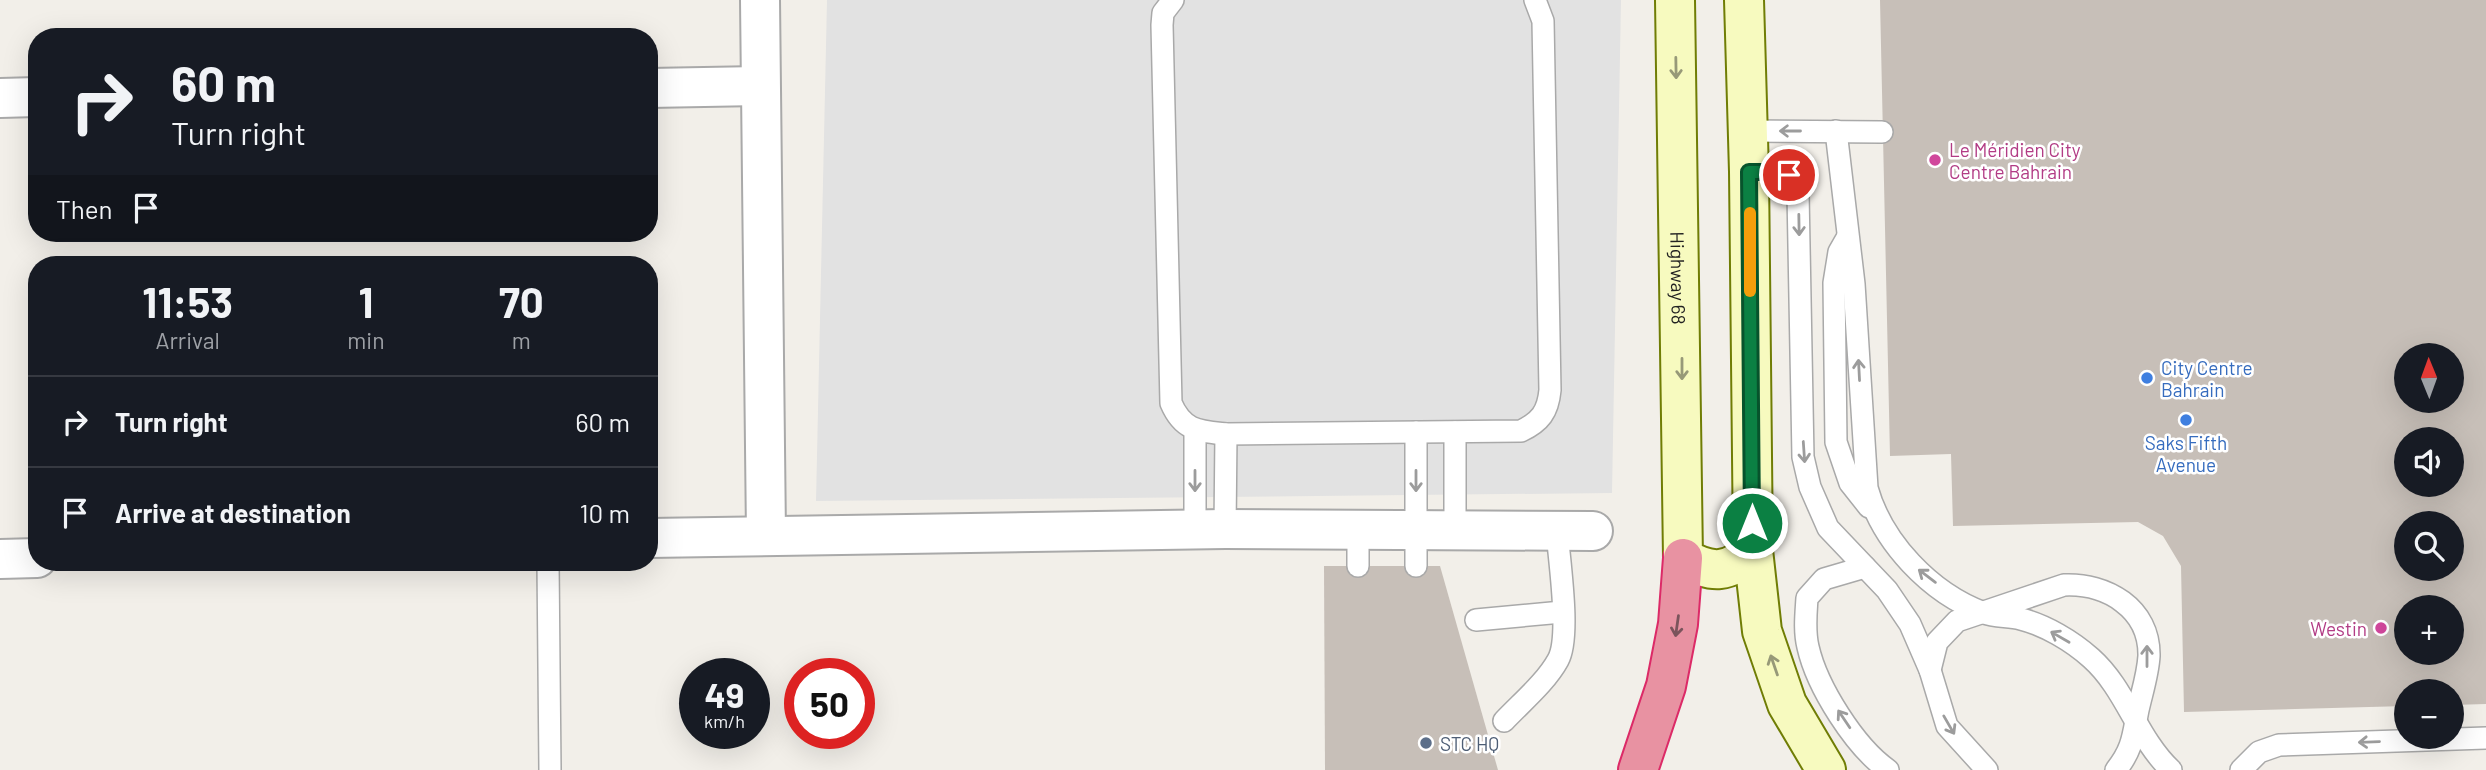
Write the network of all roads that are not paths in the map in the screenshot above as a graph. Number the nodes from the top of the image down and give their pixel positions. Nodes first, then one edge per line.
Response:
1 (760, 0) edge
2 (1173, 0) edge
3 (1535, 0) edge
4 (1675, 0) edge
5 (1744, 0) edge
6 (759, 86) junction
7 (658, 88) edge
8 (28, 97) edge
9 (0, 98) edge
10 (1747, 131) junction
11 (1836, 131) junction
12 (1882, 132) dead end
13 (1749, 172) junction
14 (1195, 432) junction
15 (1416, 432) junction
16 (1455, 432) junction
17 (1226, 434) junction
18 (1210, 529) junction
19 (1455, 531) junction
20 (1575, 531) joint
21 (766, 535) junction
22 (658, 538) edge
23 (1416, 549) junction
24 (1752, 550) junction
25 (28, 558) edge
26 (1683, 558) junction
27 (0, 559) edge
28 (1865, 567) junction
29 (548, 571) edge
30 (1562, 612) junction
31 (1984, 613) junction
32 (1476, 620) dead end
33 (1930, 670) junction
34 (1504, 721) dead end
35 (2135, 723) junction
36 (2486, 738) edge
37 (551, 770) edge
38 (1638, 770) edge
39 (1826, 770) edge
40 (1888, 770) edge
41 (1987, 770) edge
42 (2116, 770) edge
43 (2171, 770) edge
44 (2241, 770) edge

1 - 6 street
2 - 14 lane
3 - 16 lane
4 -> 26 main road, Highway 68
5 - 10 main road
6 - 7 street
6 - 21 street
8 - 9 street
11 -> 10 lane
10 - 13 main road
11 - 12 lane
31 -> 11 lane
13 - 24 main road
13 -> 28 lane
14 - 17 lane
14 -> 18 lane
15 - 16 lane
15 - 17 lane
15 -> 23 lane
16 - 19 lane
17 - 18 lane
18 - 21 street
18 - 23 street
19 - 20 street
19 - 23 street
20 - 30 lane
21 - 22 street
24 - 26 main road
39 -> 24 main road
25 - 27 street
26 -> 38 highway
28 - 33 lane
40 -> 28 lane
29 - 37 lane
30 - 32 lane
30 - 34 lane
31 - 33 lane
35 -> 31 lane
35 -> 31 lane
33 -> 41 lane
35 - 42 lane
35 - 43 lane
36 -> 44 lane

